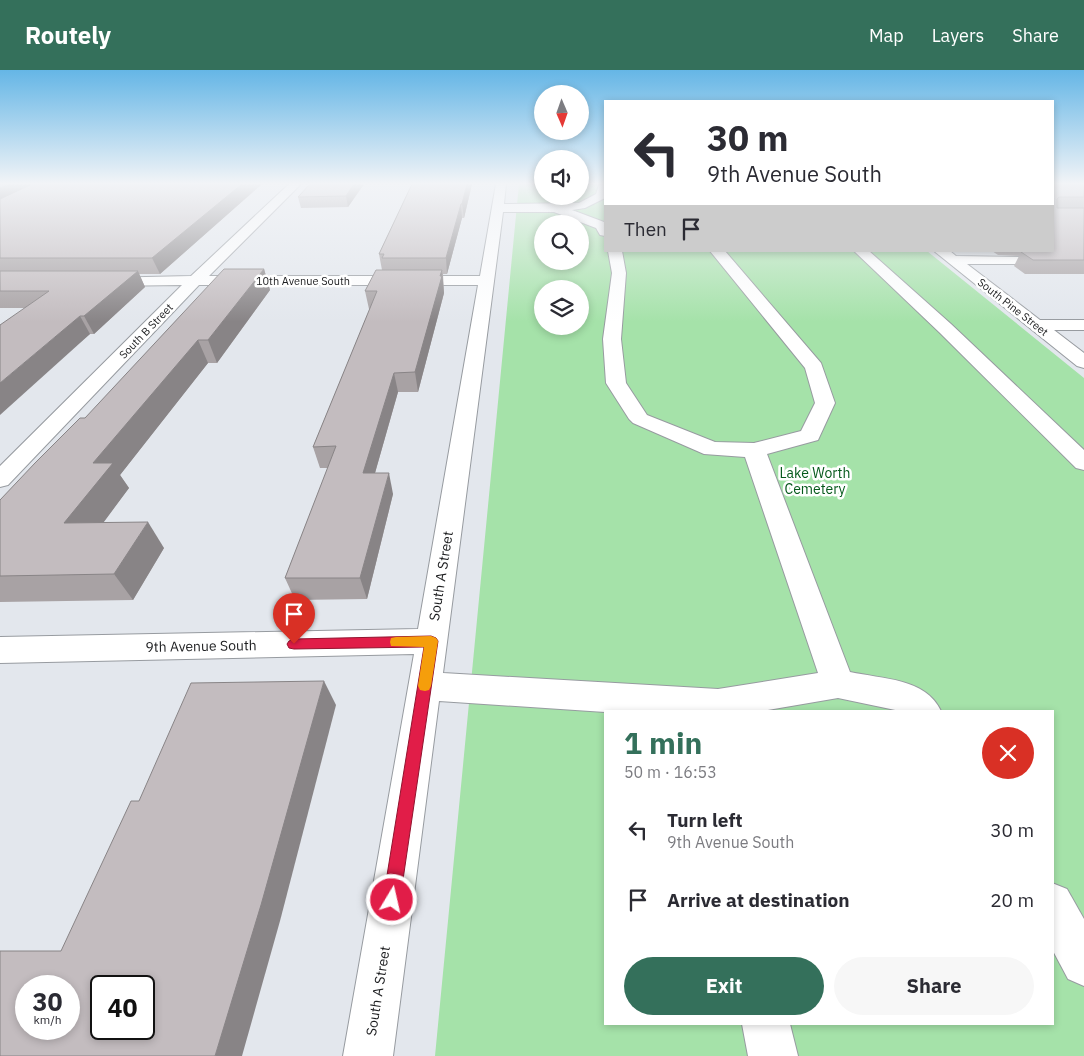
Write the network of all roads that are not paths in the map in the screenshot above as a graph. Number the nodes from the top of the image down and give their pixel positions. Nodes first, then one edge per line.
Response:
1 (248, 230) edge
2 (494, 230) edge
3 (615, 252) edge
4 (718, 252) edge
5 (862, 252) edge
6 (947, 256) edge
7 (1015, 260) dead end
8 (487, 280) junction
9 (90, 281) edge
10 (195, 281) junction
11 (1036, 325) junction
12 (1084, 325) edge
13 (1084, 362) edge
14 (754, 450) junction
15 (1084, 463) edge
16 (0, 480) edge
17 (431, 641) junction
18 (0, 650) edge
19 (838, 684) junction
20 (425, 686) junction
21 (717, 708) edge
22 (923, 710) edge
23 (1054, 908) edge
24 (1084, 963) edge
25 (766, 1025) edge
26 (368, 1056) edge
27 (773, 1056) edge

1 - 10 street, South B Street
2 - 8 street, South A Street
3 - 14 street
4 - 14 street
5 - 15 street
6 - 7 street
6 - 11 street, South Pine Street
8 - 10 street, 10th Avenue South
8 - 17 street, South A Street
9 - 10 street, 10th Avenue South
10 - 16 street, South B Street
11 - 12 street
11 - 13 street, South Pine Street
14 - 19 street
17 - 18 street, 9th Avenue South
17 - 20 street, South A Street
19 - 21 street
19 - 22 street
20 - 21 street
20 - 26 street, South A Street
23 - 24 street
25 - 27 street

